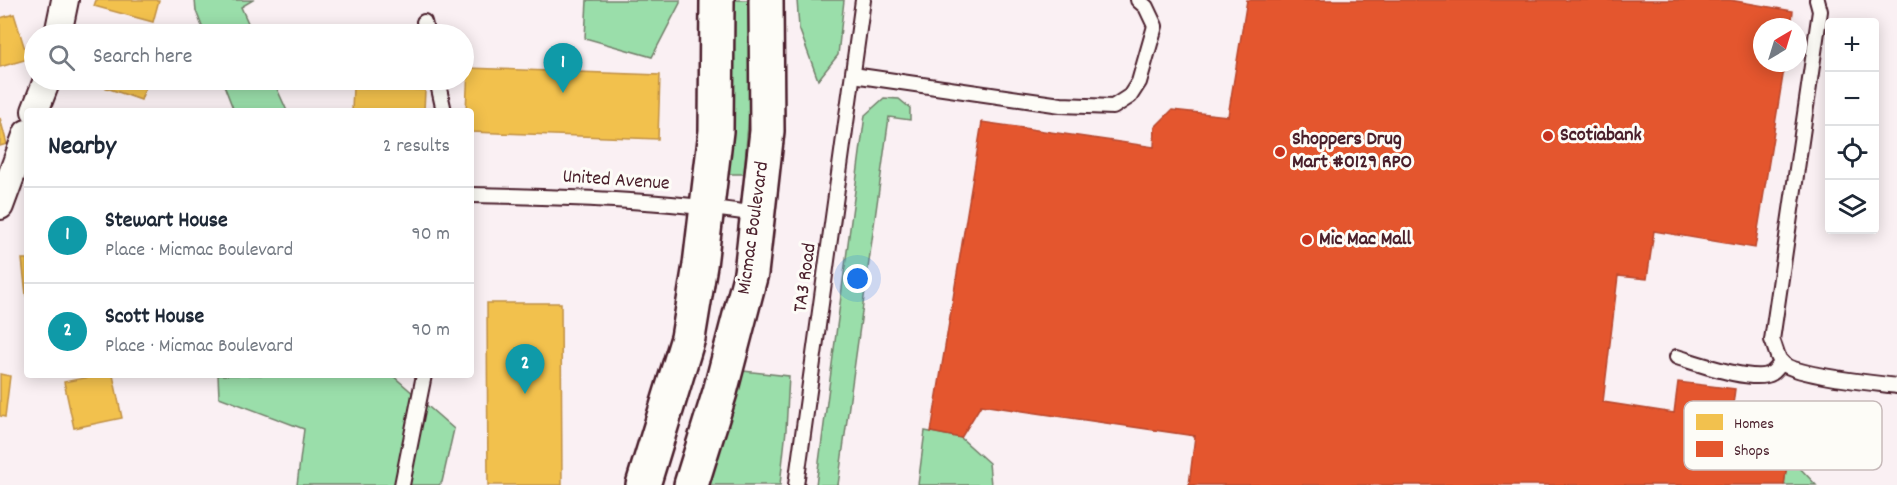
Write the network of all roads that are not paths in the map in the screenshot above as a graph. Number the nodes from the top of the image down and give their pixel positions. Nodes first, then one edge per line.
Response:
1 (65, 0) edge
2 (717, 0) edge
3 (766, 0) edge
4 (863, 0) edge
5 (1138, 0) edge
6 (1817, 0) edge
7 (60, 24) edge
8 (853, 75) junction
9 (43, 90) edge
10 (439, 90) edge
11 (36, 108) edge
12 (443, 108) edge
13 (24, 141) edge
14 (474, 195) edge
15 (0, 206) edge
16 (708, 207) junction
17 (757, 214) junction
18 (1677, 357) dead end
19 (1782, 362) junction
20 (423, 378) edge
21 (1897, 386) edge
22 (402, 485) edge
23 (643, 485) edge
24 (691, 485) edge
25 (796, 485) edge

1 - 7 street
2 - 16 street
3 - 17 street, Micmac Boulevard
4 - 8 lane, TA3 Road
5 - 8 lane
6 - 19 lane
8 - 25 lane, TA3 Road
9 - 11 street
10 - 12 lane
13 - 15 street
14 - 16 lane, United Avenue
16 - 17 lane, United Avenue
16 - 23 street
17 - 24 street, Micmac Boulevard
18 - 19 lane
19 - 21 lane
20 - 22 lane

